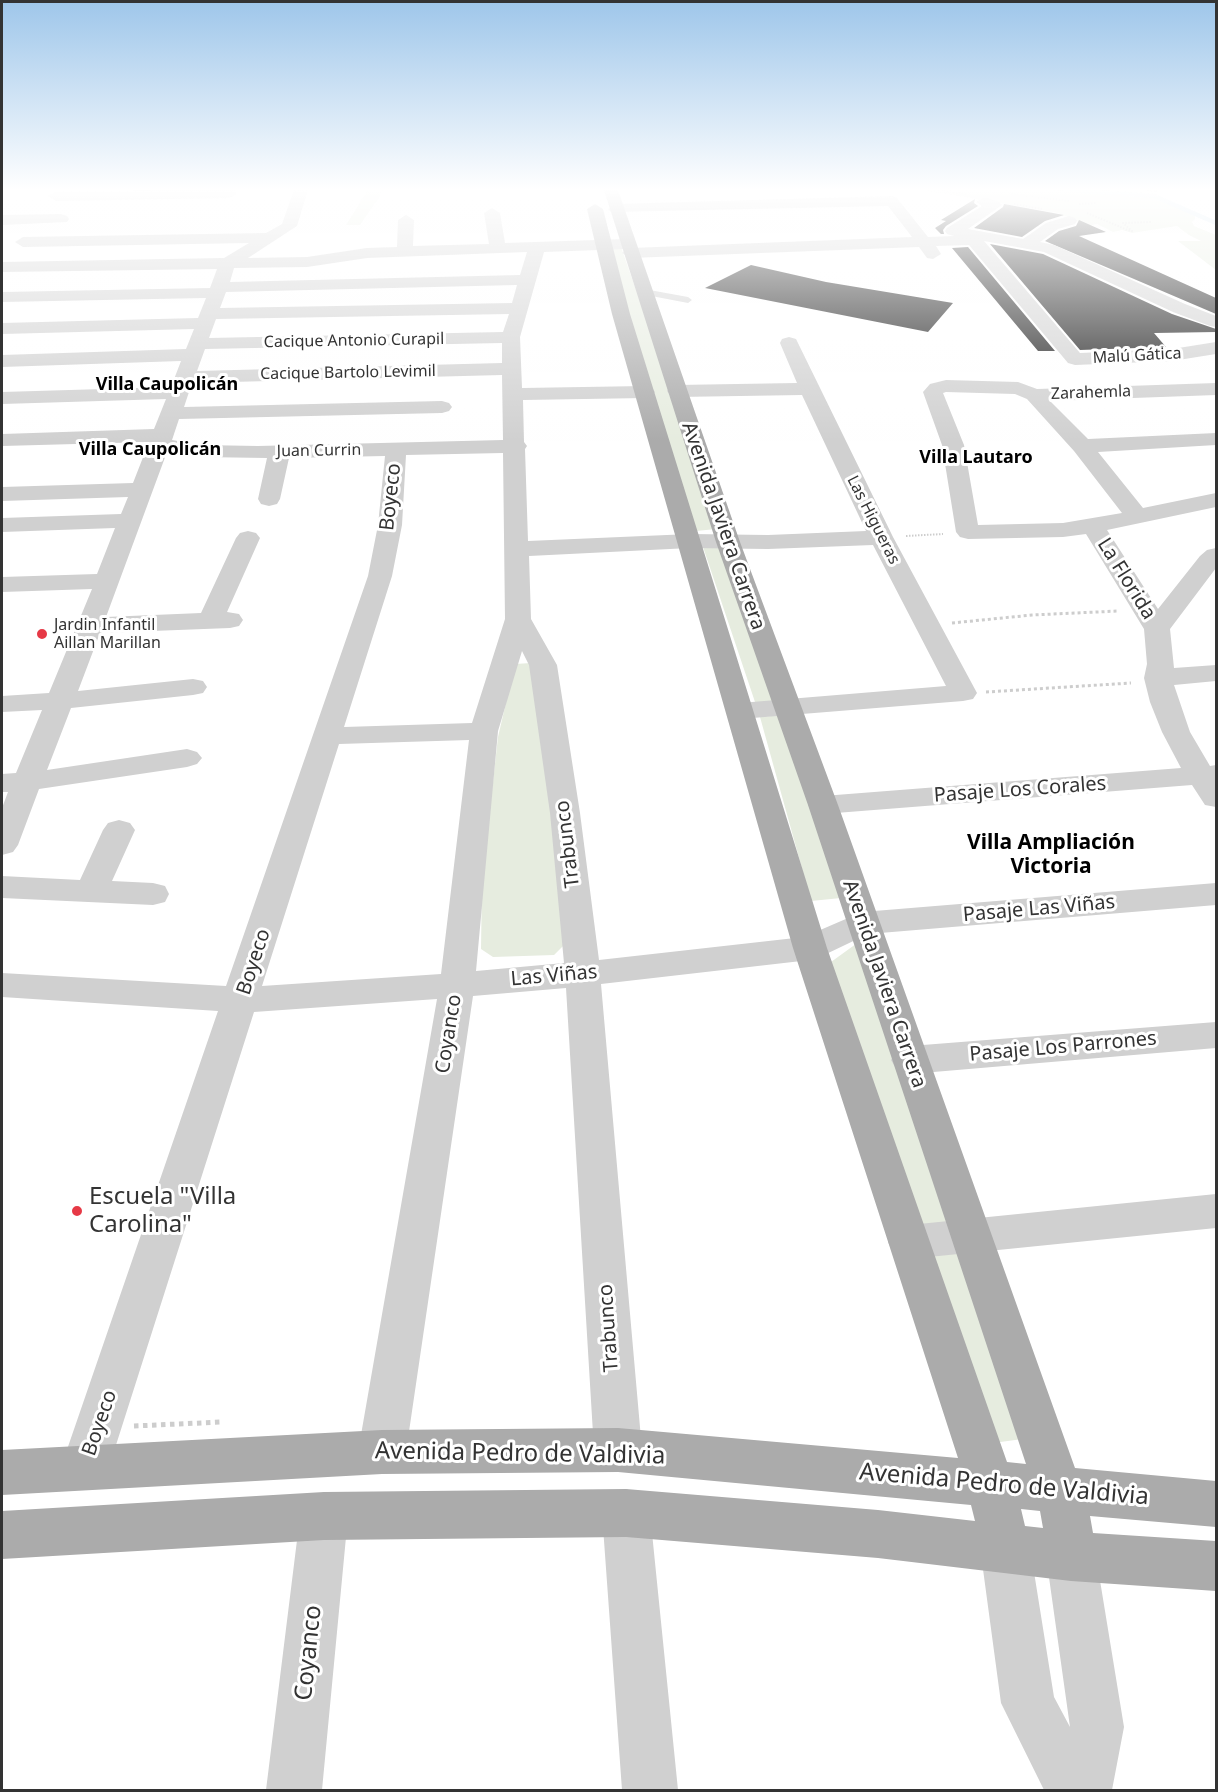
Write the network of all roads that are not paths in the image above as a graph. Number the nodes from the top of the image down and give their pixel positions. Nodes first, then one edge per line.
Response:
1 (224, 274) edge
2 (529, 274) edge
3 (623, 274) edge
4 (637, 274) edge
5 (1005, 274) edge
6 (1106, 274) edge
7 (527, 280) junction
8 (218, 290) junction
9 (2, 297) edge
10 (645, 297) junction
11 (686, 301) dead end
12 (521, 308) junction
13 (207, 319) junction
14 (1216, 321) edge
15 (2, 328) edge
16 (511, 337) junction
17 (789, 343) dead end
18 (1216, 348) edge
19 (195, 350) junction
20 (2, 361) edge
21 (511, 369) junction
22 (809, 389) junction
23 (1216, 389) edge
24 (677, 391) junction
25 (645, 392) junction
26 (178, 394) junction
27 (511, 394) junction
28 (1034, 395) junction
29 (2, 398) edge
30 (442, 407) dead end
31 (1216, 439) edge
32 (2, 440) edge
33 (161, 440) junction
34 (516, 446) junction
35 (1082, 446) junction
36 (396, 450) junction
37 (279, 452) junction
38 (142, 490) junction
39 (2, 494) edge
40 (269, 499) dead end
41 (1216, 500) edge
42 (1137, 516) junction
43 (130, 521) junction
44 (2, 525) edge
45 (1094, 526) junction
46 (881, 537) junction
47 (249, 538) dead end
48 (690, 541) junction
49 (728, 543) junction
50 (517, 549) junction
51 (1216, 555) edge
52 (107, 581) junction
53 (2, 584) edge
54 (1216, 590) edge
55 (1183, 592) junction
56 (518, 619) junction
57 (1152, 620) junction
58 (90, 626) junction
59 (1216, 673) edge
60 (1158, 678) junction
61 (193, 687) dead end
62 (61, 702) junction
63 (2, 704) edge
64 (788, 707) junction
65 (740, 711) junction
66 (484, 731) junction
67 (329, 736) junction
68 (187, 758) dead end
69 (15, 782) edge
70 (1211, 783) edge
71 (823, 805) junction
72 (119, 830) dead end
73 (2, 845) edge
74 (2, 887) edge
75 (91, 891) junction
76 (153, 894) dead end
77 (1216, 894) edge
78 (861, 923) junction
79 (810, 948) junction
80 (583, 974) junction
81 (2, 985) edge
82 (457, 985) junction
83 (241, 1000) junction
84 (1216, 1035) edge
85 (910, 1060) junction
86 (1216, 1211) edge
87 (971, 1234) junction
88 (909, 1242) junction
89 (618, 1450) junction
90 (382, 1452) junction
91 (85, 1467) junction
92 (2, 1473) edge
93 (992, 1485) junction
94 (1059, 1490) junction
95 (1216, 1504) edge
96 (626, 1514) junction
97 (324, 1516) junction
98 (2, 1534) edge
99 (1005, 1547) junction
100 (1071, 1556) junction
101 (1216, 1566) edge
102 (294, 1791) edge
103 (650, 1791) edge
104 (1073, 1791) edge
105 (1084, 1791) edge

1 - 8 street
2 - 7 street, Trabunco
3 - 25 main road, Avenida Javiera Carrera
4 - 10 main road, Avenida Javiera Carrera
5 - 18 street, Malú Gática
6 - 14 street
7 - 8 street
7 - 12 street, Trabunco
8 - 9 street
8 - 13 street
10 - 11 lane
10 - 24 main road, Avenida Javiera Carrera
12 - 13 street
12 - 16 street, Trabunco
13 - 15 street
13 - 19 street
16 - 19 street, Cacique Antonio Curapil
16 - 21 street, Trabunco
17 - 22 street, Las Higueras
19 - 20 street, Cacique Antonio Curapil
19 - 26 street
21 - 26 street, Cacique Bartolo Levimil
21 - 27 street, Trabunco
22 - 24 street
22 - 46 street, Las Higueras
23 - 28 street, Zarahemla
24 - 49 main road, Avenida Javiera Carrera
25 - 27 street
25 - 48 main road, Avenida Javiera Carrera
26 - 29 street
26 - 30 street
26 - 33 street
27 - 34 street, Trabunco
28 - 35 street
28 - 45 street, Zarahemla
31 - 35 street
32 - 33 street, Juan Currin
33 - 37 street, Juan Currin
33 - 38 street
34 - 36 street, Juan Currin
34 - 50 street, Trabunco
35 - 42 street
36 - 37 street, Juan Currin
36 - 67 street, Boyeco
37 - 40 street
38 - 39 street
38 - 43 street
41 - 42 street
42 - 45 street
43 - 44 street
43 - 52 street
45 - 57 street, La Florida
46 - 49 street
46 - 64 street, Las Higueras
47 - 58 street
48 - 49 street
48 - 50 street
48 - 65 main road, Avenida Javiera Carrera
49 - 64 main road, Avenida Javiera Carrera
50 - 56 street, Trabunco
51 - 55 street
52 - 53 street
52 - 58 street
54 - 55 street
55 - 57 street
56 - 66 street, Coyanco
56 - 80 street, Trabunco
57 - 60 street, La Florida
58 - 62 street
59 - 60 street
60 - 70 street, La Florida
61 - 62 street
62 - 63 street
62 - 69 street
64 - 65 street
64 - 71 main road, Avenida Javiera Carrera
65 - 79 main road, Avenida Javiera Carrera
66 - 67 street
66 - 82 street, Coyanco
67 - 83 street, Boyeco
68 - 69 street
69 - 73 street
70 - 71 street, Pasaje Los Corales
71 - 78 main road, Avenida Javiera Carrera
72 - 75 street
74 - 75 street
75 - 76 street
77 - 78 street, Pasaje Las Viñas
78 - 79 street, Las Viñas
78 - 85 main road, Avenida Javiera Carrera
79 - 80 street, Las Viñas
79 - 88 main road, Avenida Javiera Carrera
80 - 82 street, Las Viñas
80 - 89 street, Trabunco
81 - 83 street, Las Viñas
82 - 83 street, Las Viñas
82 - 90 street, Coyanco
83 - 91 street, Boyeco
84 - 85 street, Pasaje Los Parrones
85 - 87 main road, Avenida Javiera Carrera
86 - 87 street
87 - 88 street
87 - 94 main road, Avenida Javiera Carrera
88 - 93 main road, Avenida Javiera Carrera
89 - 90 main road, Avenida Pedro de Valdivia
89 - 93 main road, Avenida Pedro de Valdivia
90 - 91 main road, Avenida Pedro de Valdivia
91 - 92 main road, Avenida Pedro de Valdivia
93 - 94 main road, Avenida Pedro de Valdivia
93 - 99 main road, Avenida Javiera Carrera
94 - 95 main road, Avenida Pedro de Valdivia
94 - 100 main road, Avenida Javiera Carrera
96 - 97 main road
96 - 99 main road
96 - 103 street
97 - 98 main road
97 - 102 street, Coyanco
99 - 100 main road
99 - 104 street, Avenida Javiera Carrera
100 - 101 main road
100 - 105 street, Avenida Javiera Carrera

